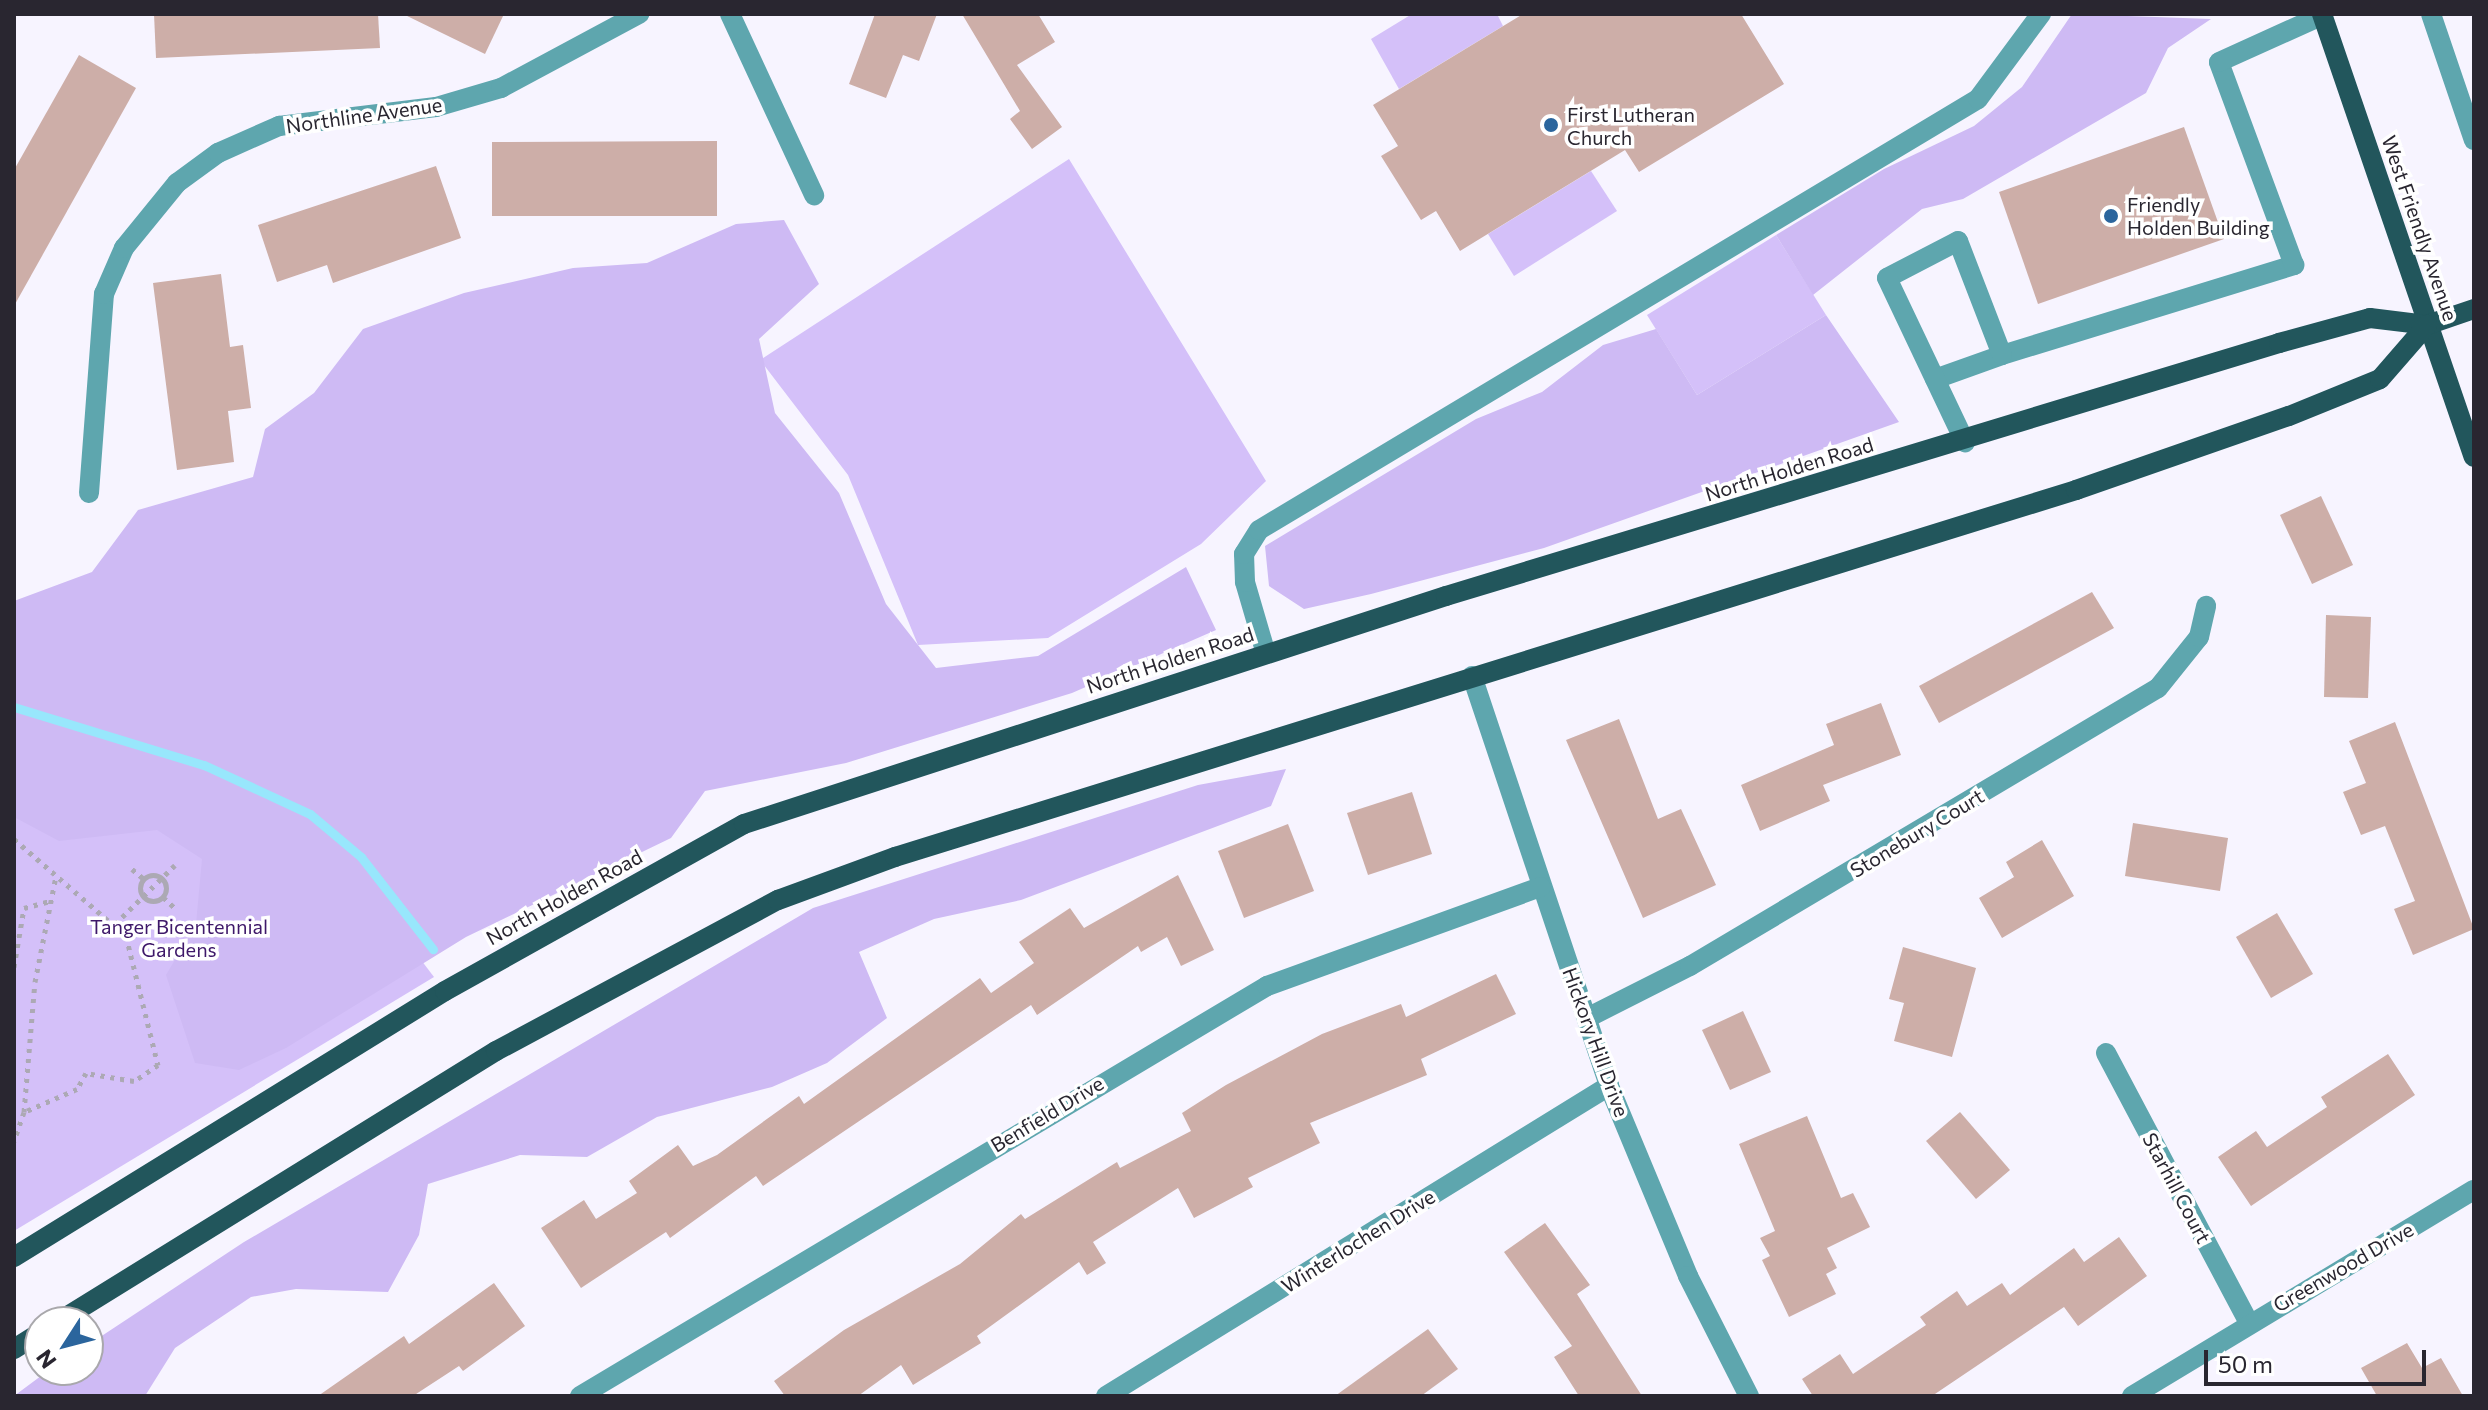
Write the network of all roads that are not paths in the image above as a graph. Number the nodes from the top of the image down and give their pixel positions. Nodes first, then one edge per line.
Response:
1 (639, 14) edge
2 (730, 14) edge
3 (2041, 14) edge
4 (2431, 14) edge
5 (2323, 15) edge
6 (2474, 140) edge
7 (814, 195) dead end
8 (2474, 309) edge
9 (2427, 325) junction
10 (2002, 355) junction
11 (1935, 379) junction
12 (1965, 442) junction
13 (2474, 457) edge
14 (89, 493) dead end
15 (2206, 606) dead end
16 (1266, 654) junction
17 (1472, 676) junction
18 (1541, 887) junction
19 (1587, 1018) junction
20 (2106, 1053) dead end
21 (1609, 1086) junction
22 (2474, 1190) edge
23 (14, 1257) edge
24 (84, 1306) edge
25 (2249, 1323) junction
26 (580, 1396) edge
27 (1106, 1396) edge
28 (1749, 1396) edge
29 (2132, 1396) edge

1 - 14 street, Northline Avenue
2 - 7 street
3 - 16 street
4 - 6 street
5 - 9 main road, West Friendly Avenue
5 - 10 street
8 - 9 main road, North Holden Road
9 - 12 main road, North Holden Road
9 - 13 main road, West Friendly Avenue
9 - 17 main road
10 - 11 street
10 - 11 street
11 - 12 street
12 - 16 main road, North Holden Road
15 - 19 street, Stonebury Court
16 - 23 main road, North Holden Road
17 - 18 street, Hickory Hill Drive
17 - 24 main road
18 - 19 street, Hickory Hill Drive
18 - 26 street, Benfield Drive
19 - 21 street, Hickory Hill Drive
20 - 25 street, Starhill Court
21 - 27 street, Winterlochen Drive
21 - 28 street, Hickory Hill Drive
22 - 25 street, Greenwood Drive
25 - 29 street, Greenwood Drive

